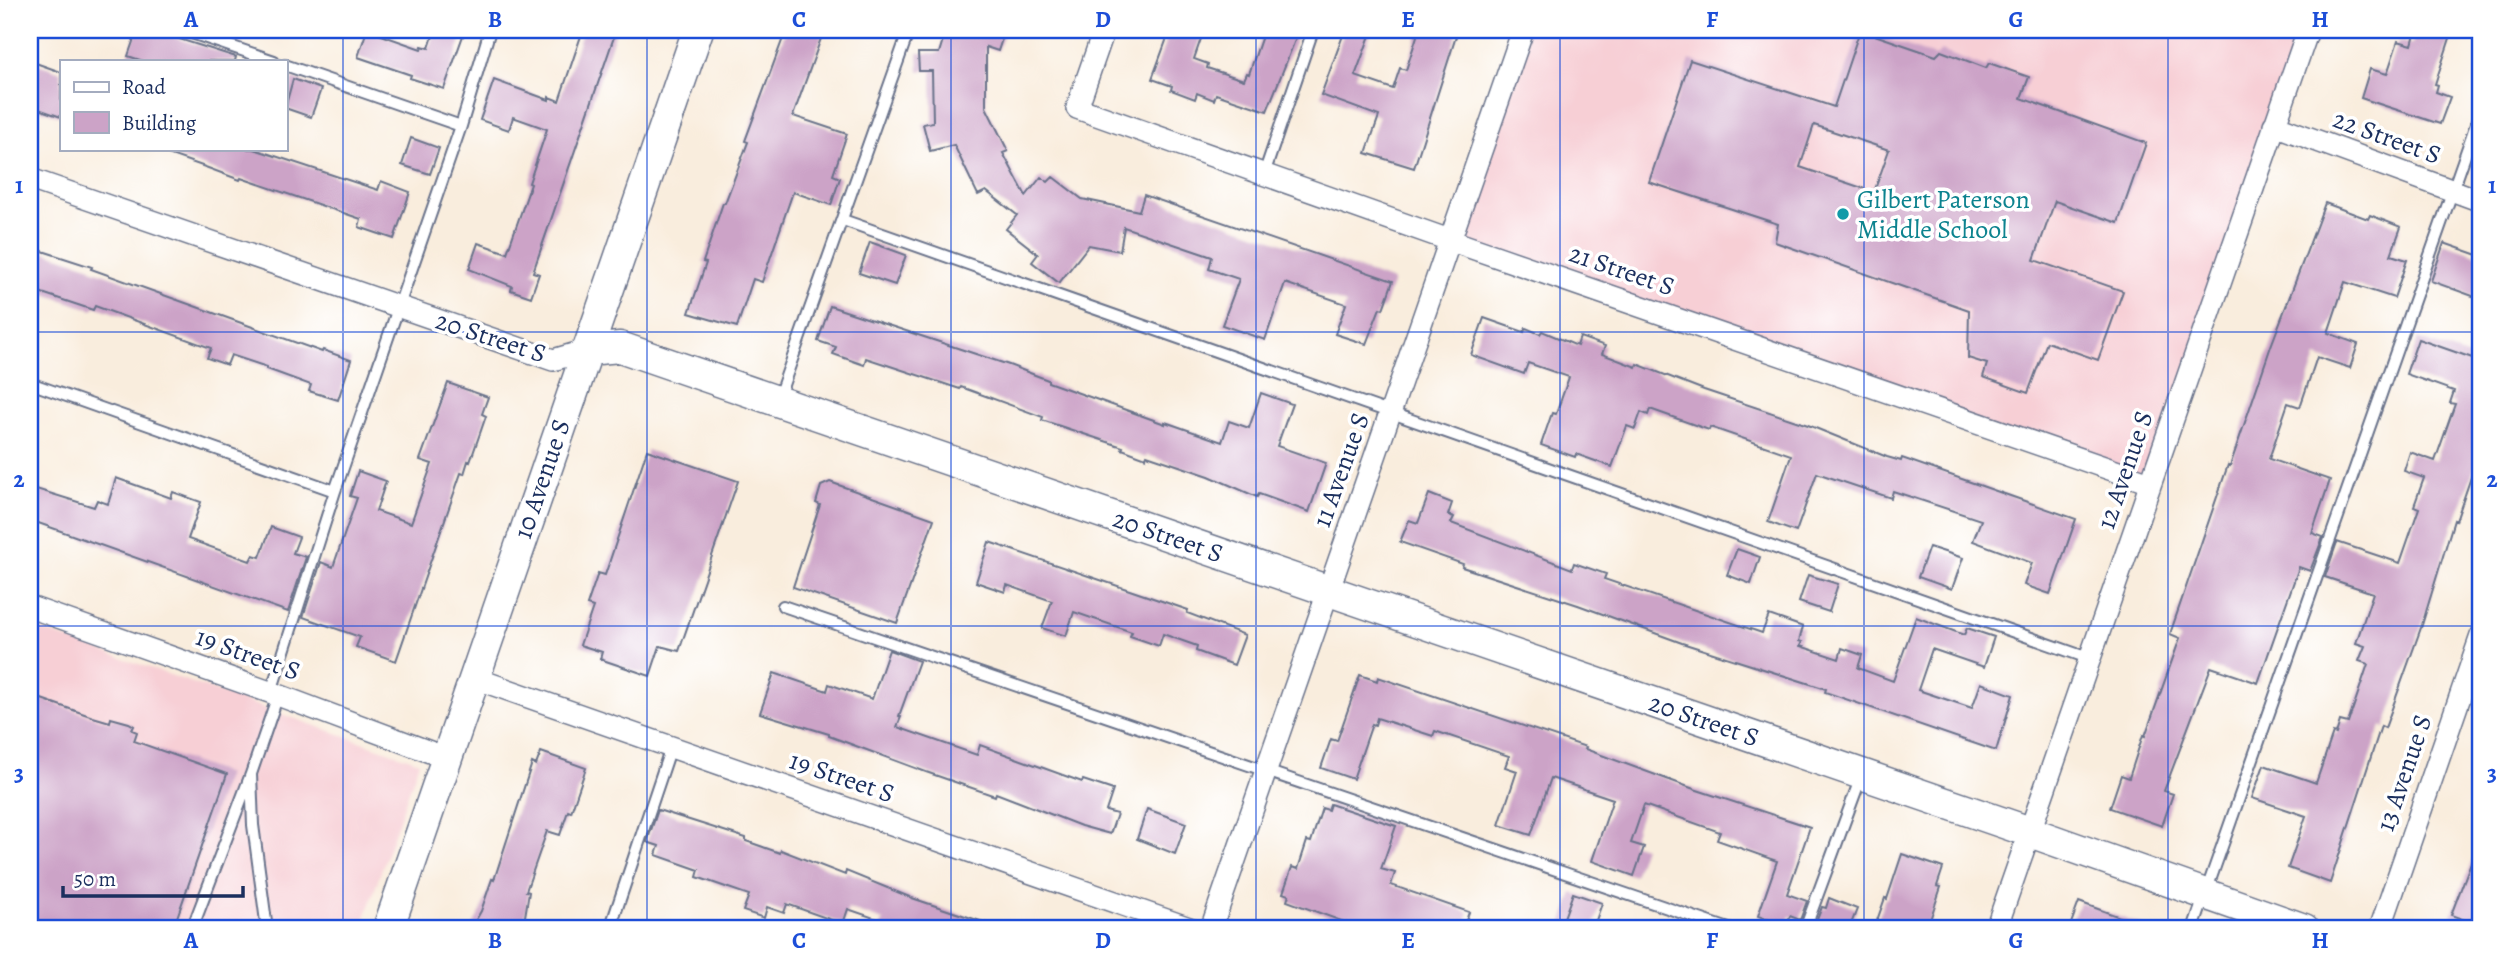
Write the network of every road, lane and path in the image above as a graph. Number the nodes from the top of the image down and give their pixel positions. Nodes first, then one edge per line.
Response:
1 (183, 30) edge
2 (490, 30) edge
3 (698, 30) edge
4 (909, 30) edge
5 (1104, 30) edge
6 (1313, 30) edge
7 (1523, 30) edge
8 (2308, 30) edge
9 (271, 60) edge
10 (287, 66) edge
11 (2481, 110) edge
12 (2274, 125) junction
13 (461, 126) junction
14 (1264, 174) junction
15 (30, 179) edge
16 (2454, 191) junction
17 (2481, 201) edge
18 (843, 220) junction
19 (1449, 240) junction
20 (399, 307) junction
21 (587, 350) junction
22 (30, 383) edge
23 (778, 401) junction
24 (1391, 414) junction
25 (2150, 483) junction
26 (335, 491) junction
27 (1328, 590) junction
28 (783, 606) dead end
29 (30, 607) edge
30 (2481, 636) edge
31 (2091, 659) junction
32 (474, 678) junction
33 (275, 694) junction
34 (671, 747) junction
35 (446, 758) junction
36 (1265, 770) junction
37 (251, 774) junction
38 (1862, 774) junction
39 (2030, 832) junction
40 (2206, 894) junction
41 (611, 927) edge
42 (195, 929) edge
43 (267, 929) edge
44 (388, 929) edge
45 (626, 929) edge
46 (1192, 929) edge
47 (1211, 929) edge
48 (1729, 929) edge
49 (1804, 929) edge
50 (1996, 929) edge
51 (2193, 929) edge
52 (2304, 929) edge
53 (2380, 929) edge

1 - 9 lane
2 - 13 lane
3 - 21 street, 10 Avenue S
4 - 18 lane
5 - 14 street, 21 Street S
6 - 14 lane
7 - 19 street, 11 Avenue S
8 - 12 street, 12 Avenue S
10 - 13 lane
11 - 16 lane
12 - 16 street, 22 Street S
12 - 25 street, 12 Avenue S
13 - 20 lane
14 - 19 street, 21 Street S
15 - 20 street, 20 Street S
16 - 17 street, 22 Street S
16 - 40 lane
18 - 23 lane
18 - 24 lane
19 - 24 street, 11 Avenue S
19 - 25 street, 21 Street S
20 - 21 street, 20 Street S
20 - 26 lane
21 - 23 street, 20 Street S
21 - 32 street, 10 Avenue S
22 - 26 lane
23 - 27 street, 20 Street S
24 - 27 street, 11 Avenue S
24 - 31 lane
25 - 31 street, 12 Avenue S
26 - 33 lane
27 - 36 street, 11 Avenue S
27 - 38 street, 20 Street S
28 - 36 lane
29 - 33 street, 19 Street S
30 - 53 street, 13 Avenue S
31 - 39 street, 12 Avenue S
32 - 34 street, 19 Street S
32 - 35 street, 10 Avenue S
33 - 35 street, 19 Street S
33 - 37 lane
34 - 41 lane
34 - 46 street, 19 Street S
35 - 44 street, 10 Avenue S
36 - 47 street, 11 Avenue S
36 - 48 lane
37 - 42 lane
37 - 43 lane
38 - 39 street, 20 Street S
38 - 49 lane
39 - 40 street, 20 Street S
39 - 50 street, 12 Avenue S
40 - 51 lane
40 - 52 street, 20 Street S
41 - 45 lane

